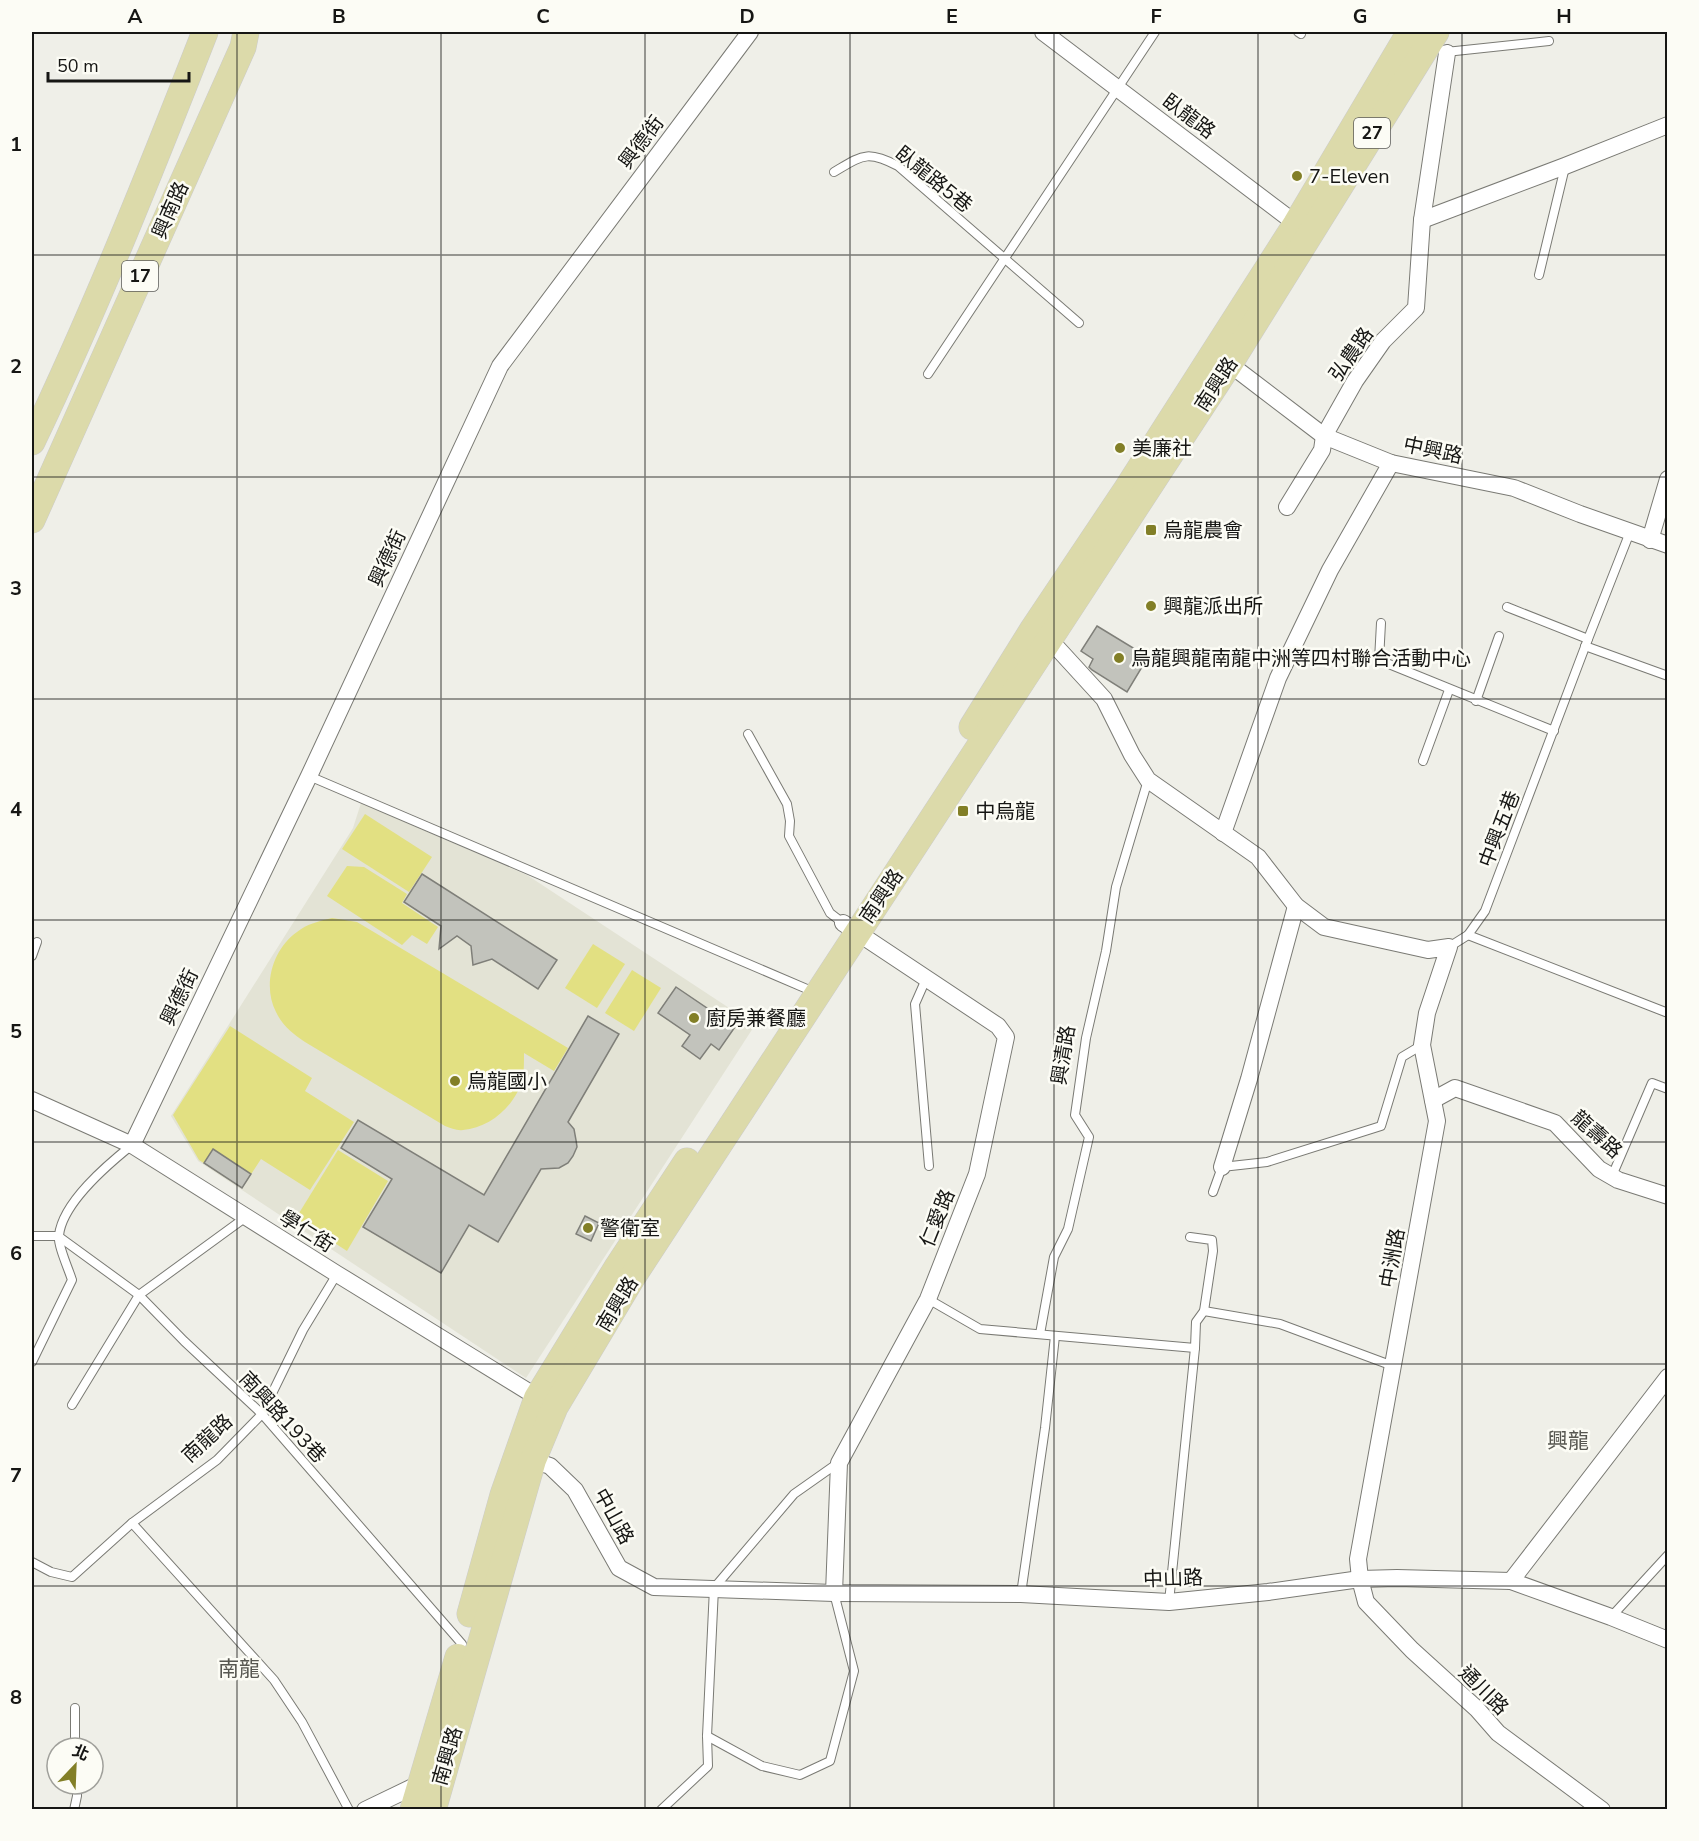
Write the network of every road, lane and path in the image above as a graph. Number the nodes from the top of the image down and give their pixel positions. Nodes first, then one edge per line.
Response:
1 (205, 32) edge
2 (246, 32) edge
3 (750, 32) edge
4 (1043, 32) edge
5 (1155, 32) edge
6 (1427, 38) edge
7 (1549, 41) dead end
8 (1118, 88) junction
9 (1668, 125) edge
10 (1565, 166) junction
11 (834, 172) dead end
12 (1422, 220) junction
13 (1303, 229) junction
14 (1005, 260) junction
15 (1539, 275) dead end
16 (1079, 323) dead end
17 (1221, 357) junction
18 (928, 374) dead end
19 (1324, 436) junction
20 (32, 441) edge
21 (1390, 463) junction
22 (1668, 479) edge
23 (1287, 507) dead end
24 (32, 520) edge
25 (1630, 532) junction
26 (1650, 540) junction
27 (1668, 545) edge
28 (1507, 607) dead end
29 (1381, 623) dead end
30 (1042, 635) junction
31 (1499, 636) dead end
32 (1586, 643) junction
33 (1668, 676) edge
34 (1449, 690) junction
35 (1476, 701) junction
36 (1554, 731) junction
37 (748, 734) dead end
38 (1423, 761) dead end
39 (309, 776) junction
40 (1149, 780) junction
41 (1223, 833) junction
42 (1296, 906) junction
43 (850, 927) junction
44 (1468, 935) junction
45 (38, 942) dead end
46 (1449, 947) junction
47 (32, 956) edge
48 (926, 980) junction
49 (810, 990) junction
50 (1668, 1013) edge
51 (1422, 1045) junction
52 (1668, 1089) edge
53 (32, 1100) edge
54 (1433, 1100) junction
55 (132, 1144) junction
56 (929, 1166) dead end
57 (1222, 1167) junction
58 (1612, 1176) junction
59 (1213, 1192) dead end
60 (1668, 1196) edge
61 (246, 1217) junction
62 (32, 1236) edge
63 (58, 1236) junction
64 (1190, 1237) dead end
65 (337, 1274) junction
66 (139, 1295) junction
67 (928, 1299) junction
68 (1204, 1311) junction
69 (1041, 1334) junction
70 (1055, 1336) junction
71 (1195, 1348) junction
72 (32, 1362) edge
73 (1394, 1366) junction
74 (1668, 1377) edge
75 (546, 1402) junction
76 (72, 1405) dead end
77 (262, 1414) junction
78 (525, 1457) junction
79 (839, 1463) junction
80 (132, 1523) junction
81 (1668, 1555) edge
82 (32, 1562) edge
83 (1360, 1579) junction
84 (1511, 1581) junction
85 (714, 1588) junction
86 (834, 1593) junction
87 (1021, 1594) junction
88 (1169, 1602) junction
89 (1611, 1617) junction
90 (1668, 1640) edge
91 (462, 1644) junction
92 (75, 1708) dead end
93 (75, 1736) edge
94 (708, 1736) junction
95 (430, 1794) edge
96 (349, 1809) edge
97 (365, 1809) edge
98 (412, 1809) edge
99 (661, 1809) edge
100 (1602, 1809) edge

1 - 20 main road, 興南路 / 17
2 - 24 main road, 興南路 / 17
3 - 39 street, 興德街
4 - 8 street, 臥龍路
5 - 8 lane
6 - 7 lane
6 - 12 street, 弘農路
6 - 13 main road, 南興路 / 27
8 - 13 street, 臥龍路
8 - 14 lane
9 - 10 street
10 - 12 street
10 - 15 lane
11 - 14 lane, 臥龍路5巷
12 - 19 street, 弘農路
13 - 17 main road, 南興路 / 27
14 - 16 lane, 臥龍路5巷
14 - 18 lane
17 - 19 street, 中興路
17 - 30 main road, 南興路 / 27
19 - 21 street, 中興路
19 - 23 street, 弘農路
21 - 25 street, 中興路
21 - 41 street
22 - 26 street
25 - 26 street, 中興路
25 - 32 lane, 中興五巷
26 - 27 street, 中興路
28 - 32 lane
29 - 34 lane
30 - 40 street
30 - 43 main road, 南興路 / 27
31 - 35 lane
32 - 33 lane
32 - 36 lane, 中興五巷
34 - 35 lane
34 - 38 lane
35 - 36 lane
36 - 44 lane, 中興五巷
37 - 43 lane
39 - 49 lane
39 - 55 street, 興德街
40 - 41 street
40 - 69 lane, 興清路
41 - 42 street
42 - 46 street
42 - 57 street
43 - 48 street, 仁愛路
43 - 49 main road, 南興路 / 27
44 - 46 lane, 中興五巷
44 - 50 lane
45 - 47 lane
46 - 51 street, 中洲路
48 - 56 lane
48 - 67 street, 仁愛路
49 - 75 main road, 南興路 / 27
51 - 54 street, 中洲路
51 - 57 lane
52 - 58 lane
53 - 55 street, 學仁街
54 - 58 street, 龍壽路
54 - 73 street, 中洲路
55 - 61 street, 學仁街
55 - 63 lane
57 - 59 lane
58 - 60 street, 龍壽路
61 - 65 street, 學仁街
61 - 66 lane
62 - 63 lane
63 - 66 lane, 南興路193巷
63 - 72 lane
64 - 68 lane
65 - 75 street, 學仁街
65 - 77 lane, 南龍路
66 - 76 lane
66 - 77 lane, 南興路193巷
67 - 69 lane
67 - 79 street, 仁愛路
68 - 71 lane
68 - 73 lane
69 - 70 lane
70 - 71 lane
70 - 87 lane
71 - 88 lane
73 - 83 street, 中洲路
74 - 84 street
75 - 78 main road, 南興路 / 27
77 - 80 lane, 南龍路
77 - 91 lane, 南興路193巷
78 - 85 street, 中山路
78 - 91 main road, 南興路 / 27
78 - 95 main road, 南興路 / 27
79 - 85 lane
79 - 86 street, 仁愛路
80 - 82 lane, 南龍路
80 - 96 lane
81 - 89 lane
83 - 84 street, 中山路
83 - 88 street, 中山路
83 - 100 street, 通川路
84 - 89 street, 中山路
85 - 86 street, 中山路
85 - 94 lane
86 - 87 street, 中山路
86 - 94 lane
87 - 88 street, 中山路
89 - 90 street, 中山路
91 - 95 main road, 南興路 / 27
92 - 93 lane
94 - 99 lane
95 - 97 street
95 - 98 main road, 南興路 / 27

